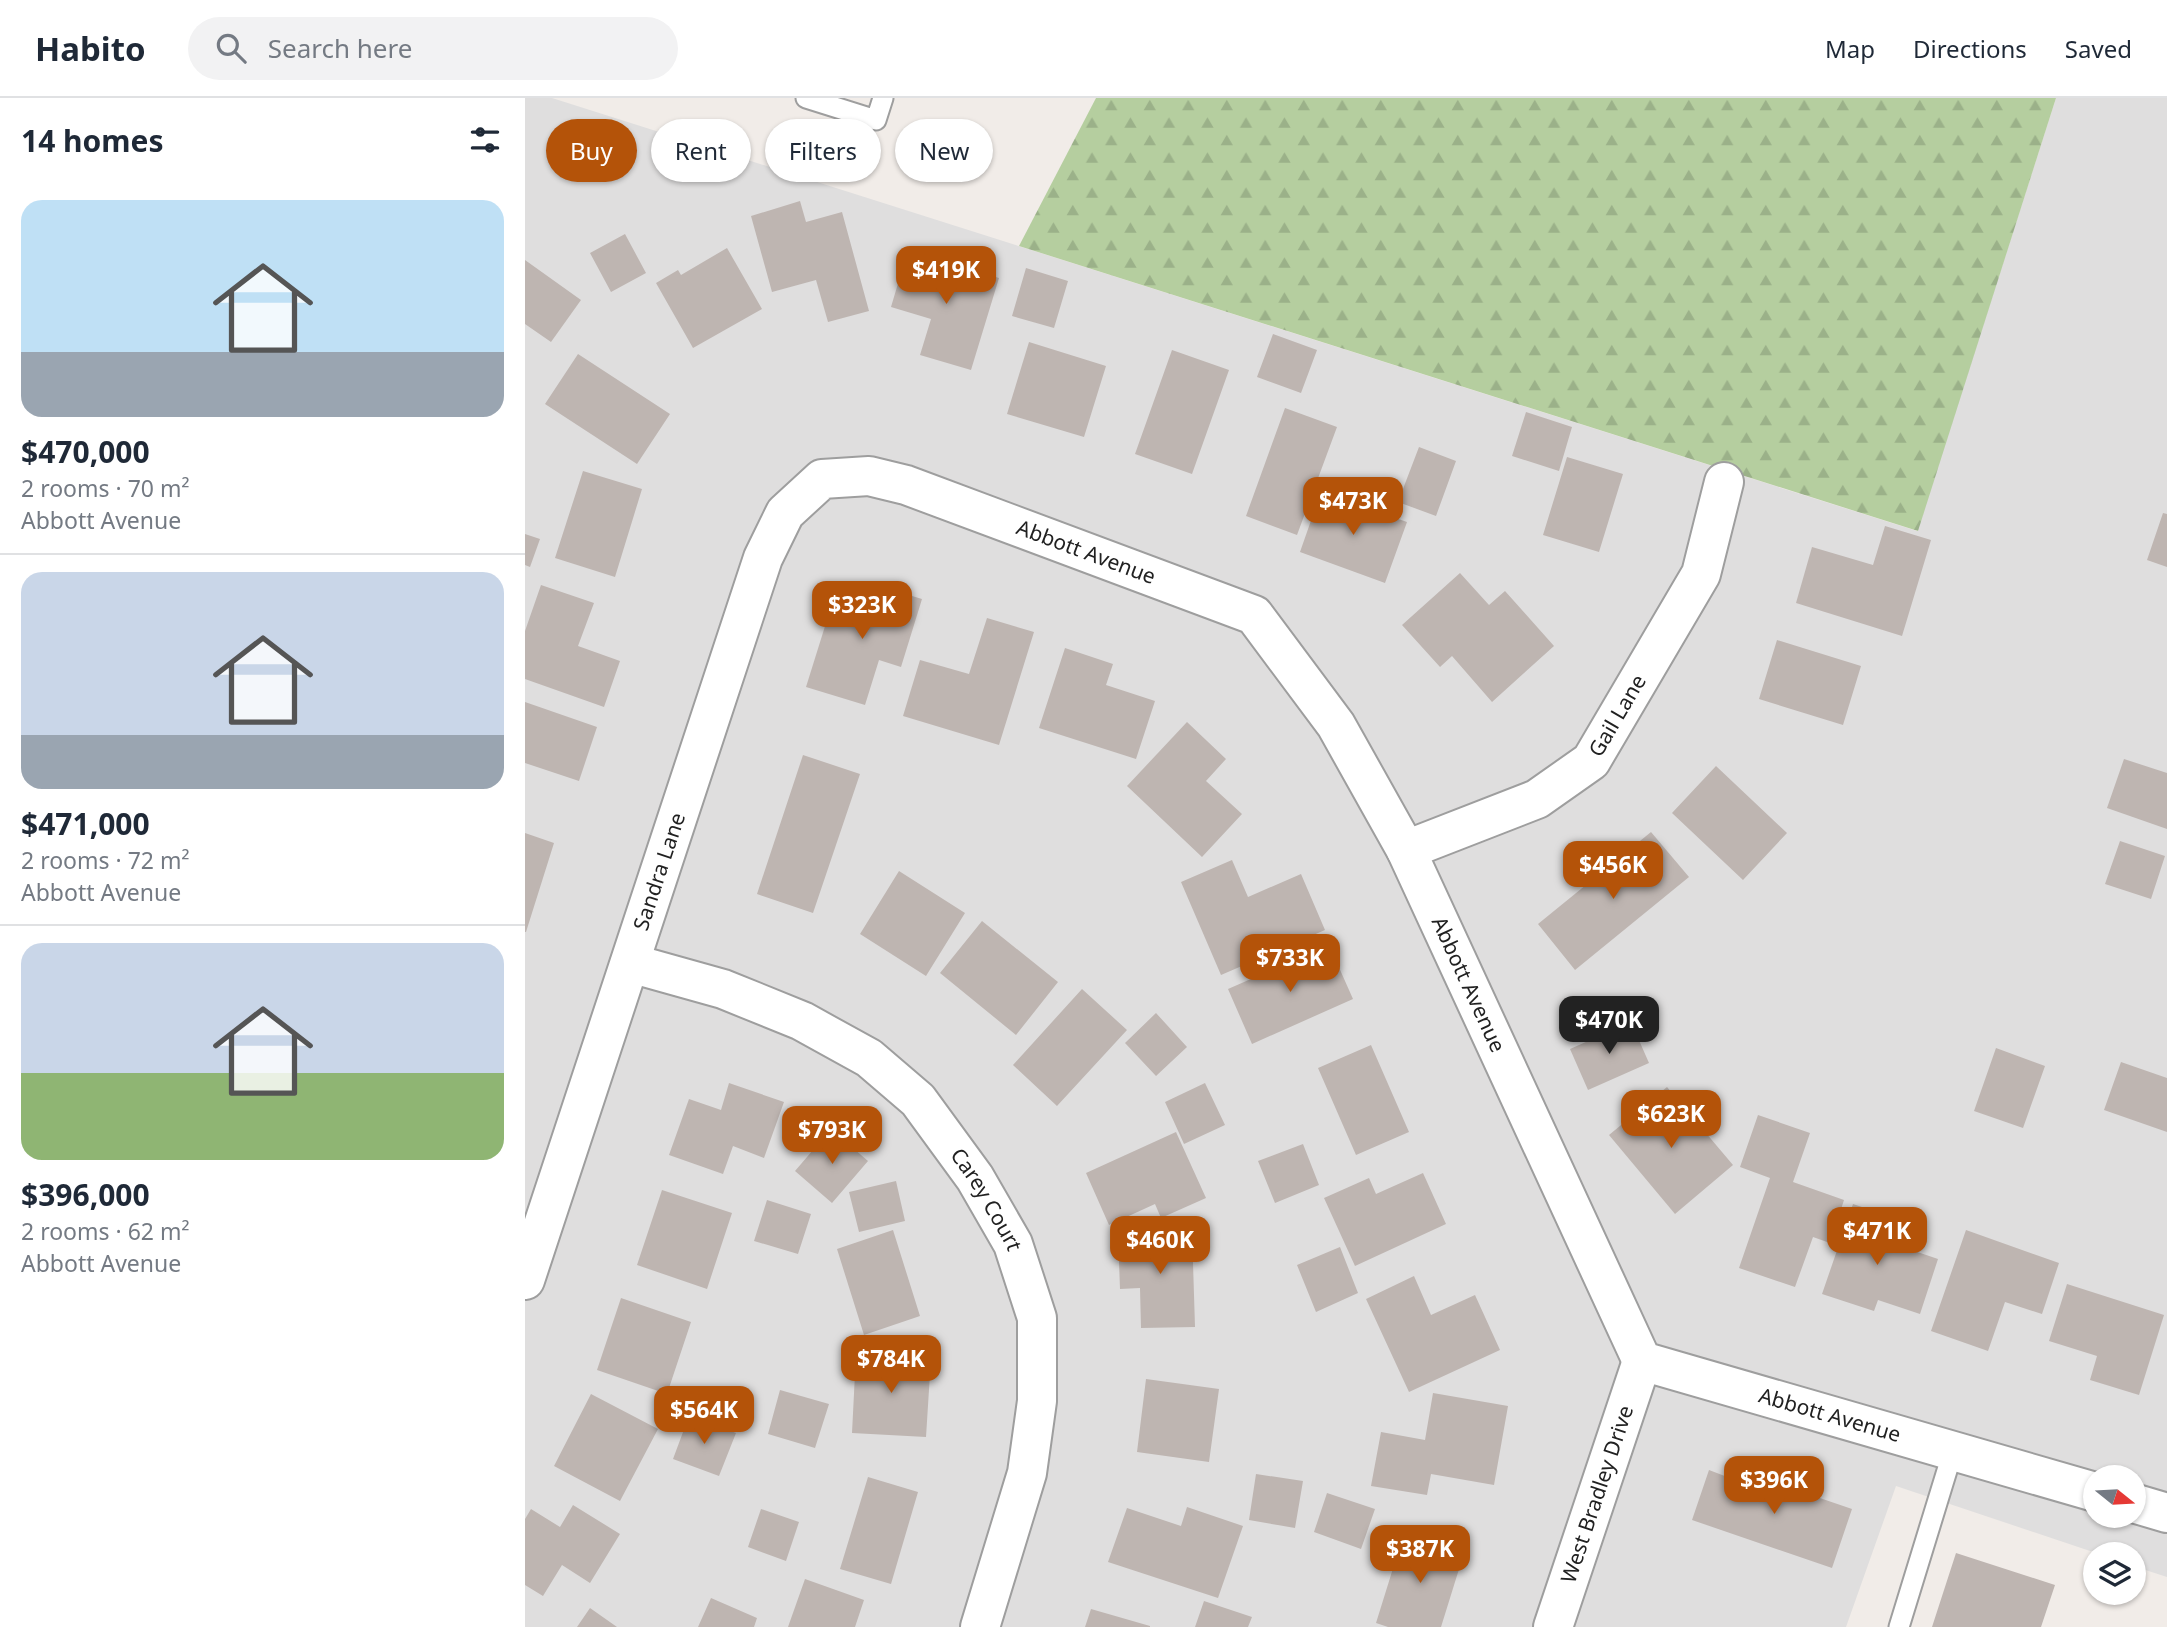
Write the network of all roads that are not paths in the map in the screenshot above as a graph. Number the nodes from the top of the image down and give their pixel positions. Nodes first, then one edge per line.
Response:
1 (806, 98) edge
2 (883, 98) edge
3 (822, 479) joint
4 (1724, 482) dead end
5 (1406, 850) junction
6 (630, 963) junction
7 (525, 1280) edge
8 (1642, 1361) junction
9 (1954, 1451) junction
10 (2083, 1489) edge
11 (2146, 1507) edge
12 (2167, 1513) edge
13 (980, 1627) edge
14 (1553, 1627) edge
15 (1899, 1627) edge

1 - 2 lane
3 - 5 street, Abbott Avenue
3 - 6 street, Sandra Lane
4 - 5 street, Gail Lane
5 - 8 street, Abbott Avenue
6 - 7 street, Sandra Lane
6 - 13 street, Carey Court
8 - 9 street, Abbott Avenue
8 - 14 street, West Bradley Drive
9 - 10 street, Abbott Avenue
9 - 15 lane
11 - 12 street

